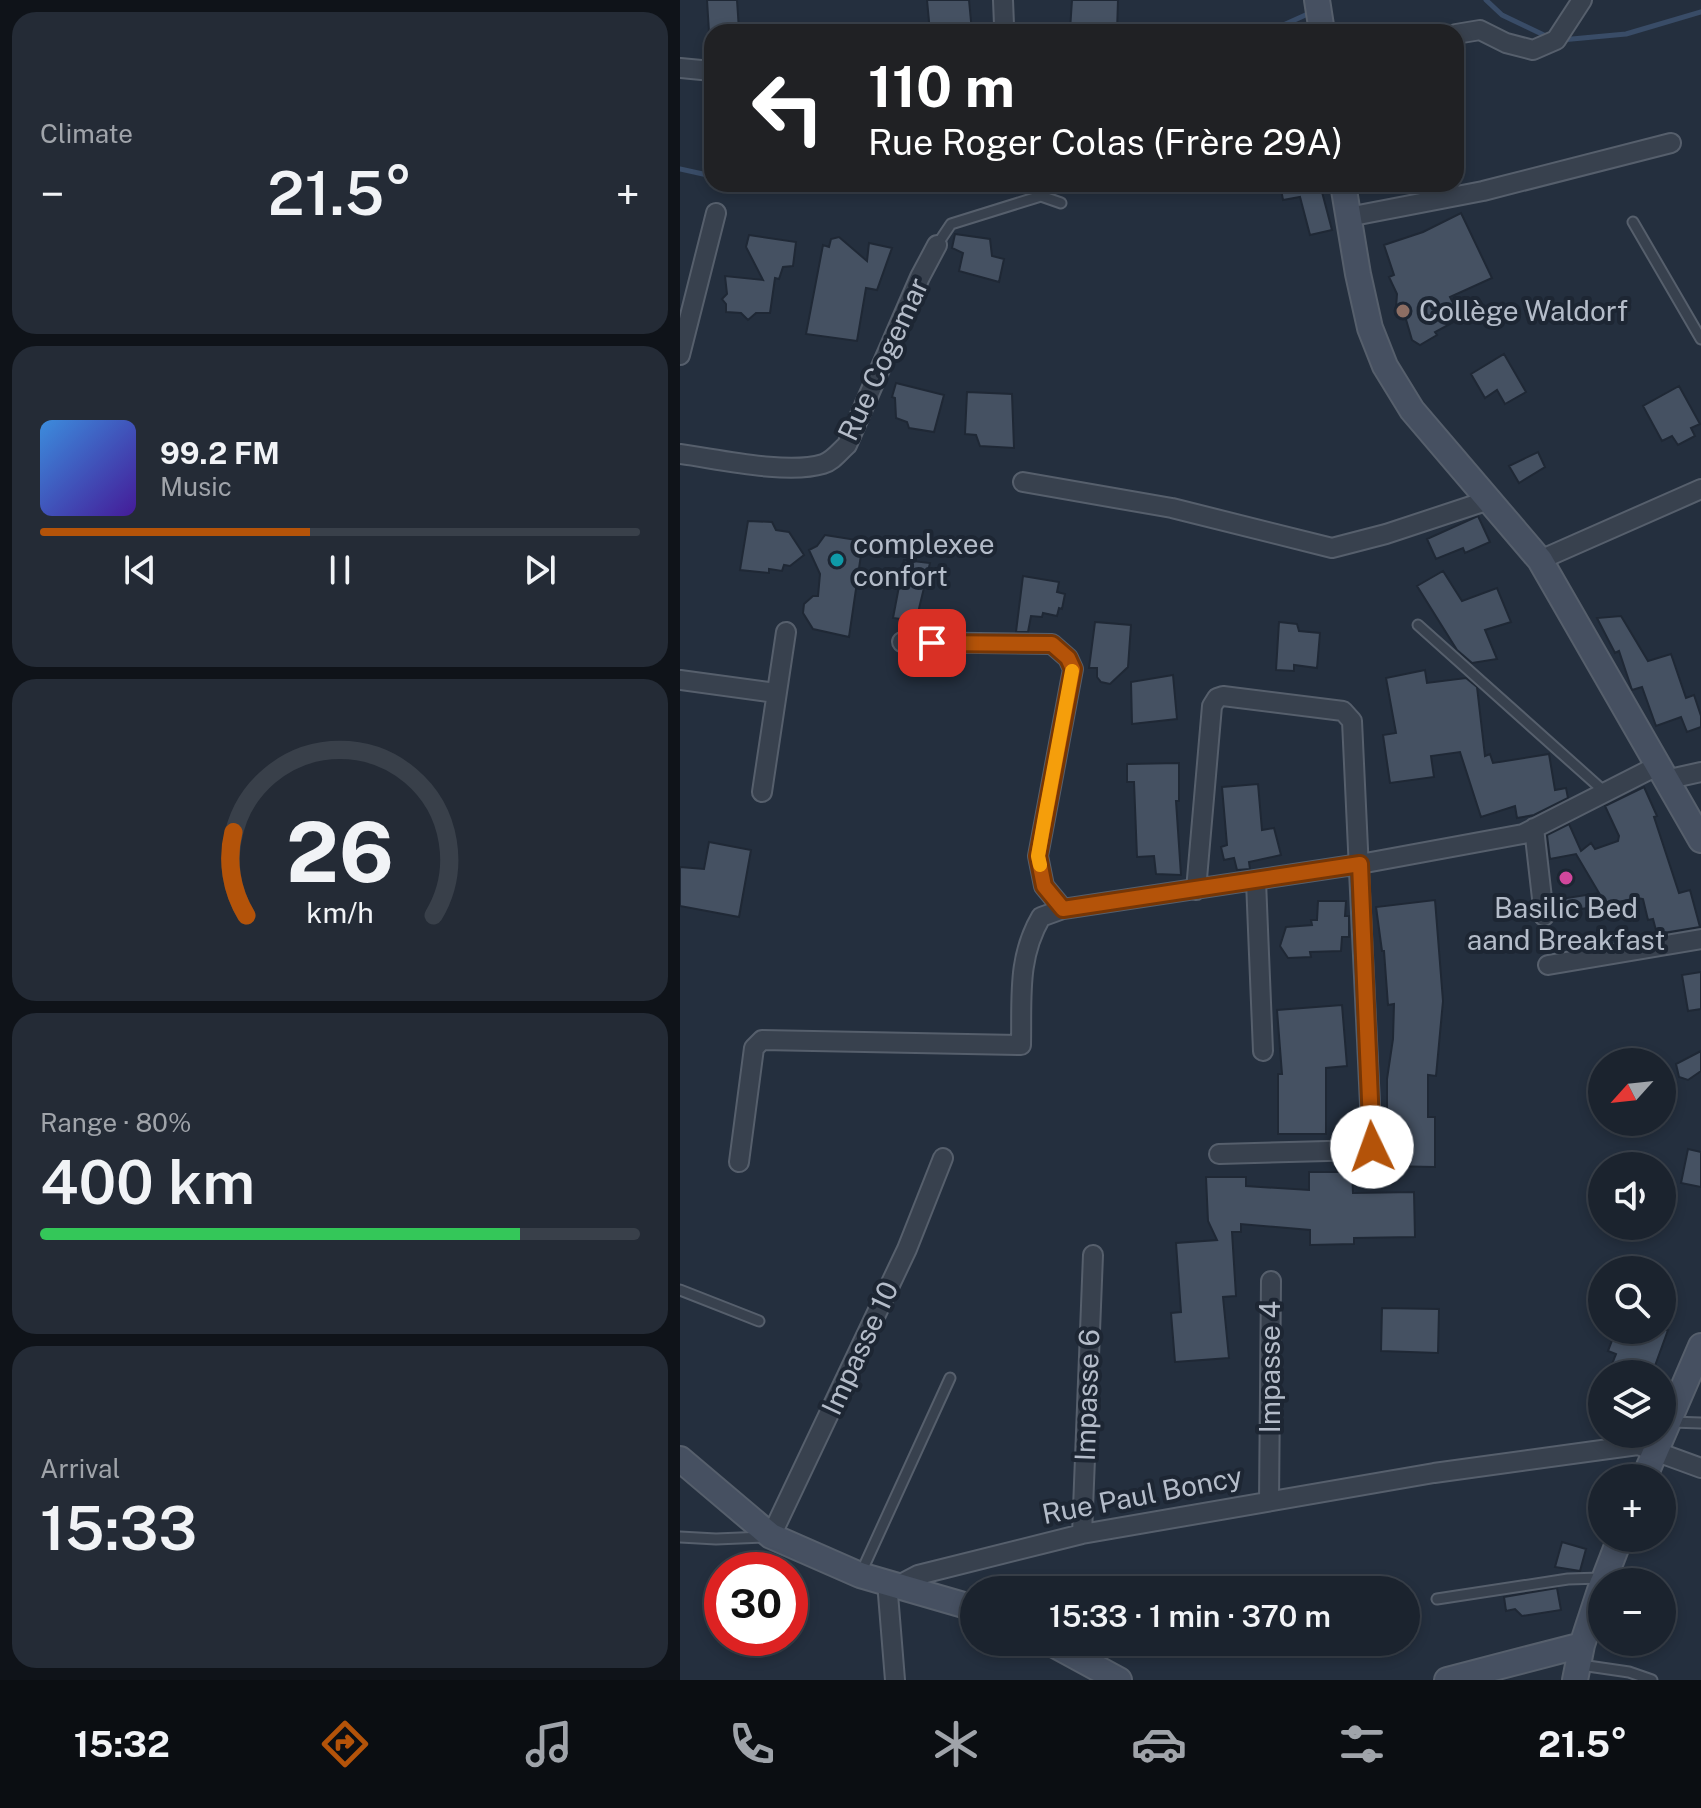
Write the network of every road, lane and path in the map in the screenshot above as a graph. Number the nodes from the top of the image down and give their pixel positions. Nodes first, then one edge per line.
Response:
1 (1003, 0) edge
2 (1317, 0) edge
3 (1582, 0) edge
4 (1004, 24) edge
5 (1321, 24) edge
6 (1464, 33) edge
7 (680, 68) edge
8 (704, 70) edge
9 (1671, 143) dead end
10 (1344, 192) edge
11 (1061, 203) dead end
12 (716, 213) dead end
13 (1348, 217) junction
14 (1633, 222) dead end
15 (937, 245) joint
16 (1701, 339) edge
17 (680, 355) edge
18 (680, 454) edge
19 (1023, 482) dead end
20 (1701, 489) edge
21 (1489, 500) junction
22 (1540, 560) junction
23 (1418, 625) dead end
24 (786, 632) dead end
25 (902, 642) dead end
26 (680, 680) edge
27 (776, 693) junction
28 (1701, 772) edge
29 (1661, 773) junction
30 (762, 792) dead end
31 (1606, 793) junction
32 (1534, 828) junction
33 (1701, 840) edge
34 (1360, 864) junction
35 (1256, 881) junction
36 (1196, 890) junction
37 (1063, 909) junction
38 (1544, 916) dead end
39 (1701, 939) edge
40 (1548, 965) dead end
41 (1263, 1051) dead end
42 (1219, 1154) dead end
43 (943, 1158) dead end
44 (739, 1162) dead end
45 (1093, 1255) dead end
46 (1271, 1281) dead end
47 (680, 1290) edge
48 (759, 1321) dead end
49 (1696, 1369) edge
50 (950, 1378) dead end
51 (1676, 1407) edge
52 (1676, 1422) edge
53 (1701, 1423) edge
54 (1655, 1450) junction
55 (680, 1459) edge
56 (1650, 1464) edge
57 (1701, 1468) edge
58 (1269, 1501) junction
59 (1082, 1534) junction
60 (771, 1536) junction
61 (680, 1537) edge
62 (863, 1570) junction
63 (1588, 1581) edge
64 (893, 1584) junction
65 (1437, 1599) dead end
66 (960, 1604) edge
67 (1588, 1631) edge
68 (1075, 1656) edge
69 (1578, 1663) edge
70 (895, 1680) edge
71 (1119, 1680) edge
72 (1447, 1680) edge
73 (1652, 1680) edge

1 - 4 street
2 - 5 main road
3 - 6 street
7 - 8 street
9 - 13 street
10 - 13 main road
11 - 15 lane, Rue Cogemar
12 - 17 street
13 - 21 main road
14 - 16 lane
15 - 18 street, Rue Cogemar
19 - 21 street
20 - 22 street
21 - 22 main road
22 - 29 main road
23 - 31 lane
24 - 27 street
25 - 37 street
26 - 27 street
27 - 30 street
28 - 29 street
29 - 31 street
29 - 33 main road
31 - 32 street
32 - 34 street
32 - 38 street
34 - 35 street
34 - 36 street
34 - 42 street
35 - 36 street
35 - 41 street
36 - 37 street
37 - 44 street
39 - 40 street
43 - 60 street, Impasse 10
45 - 59 street, Impasse 6
46 - 58 street, Impasse 4
47 - 48 lane
49 - 51 main road
50 - 62 lane
52 - 53 lane
54 - 56 main road
54 - 57 street, Rue Paul Boncy
54 - 58 street, Rue Paul Boncy
55 - 60 main road
58 - 59 street, Rue Paul Boncy
59 - 64 street, Rue Paul Boncy
60 - 61 lane
60 - 62 main road
62 - 64 main road
63 - 65 lane
64 - 66 main road
64 - 70 street
67 - 69 main road
68 - 71 main road
69 - 72 main road
69 - 73 lane

